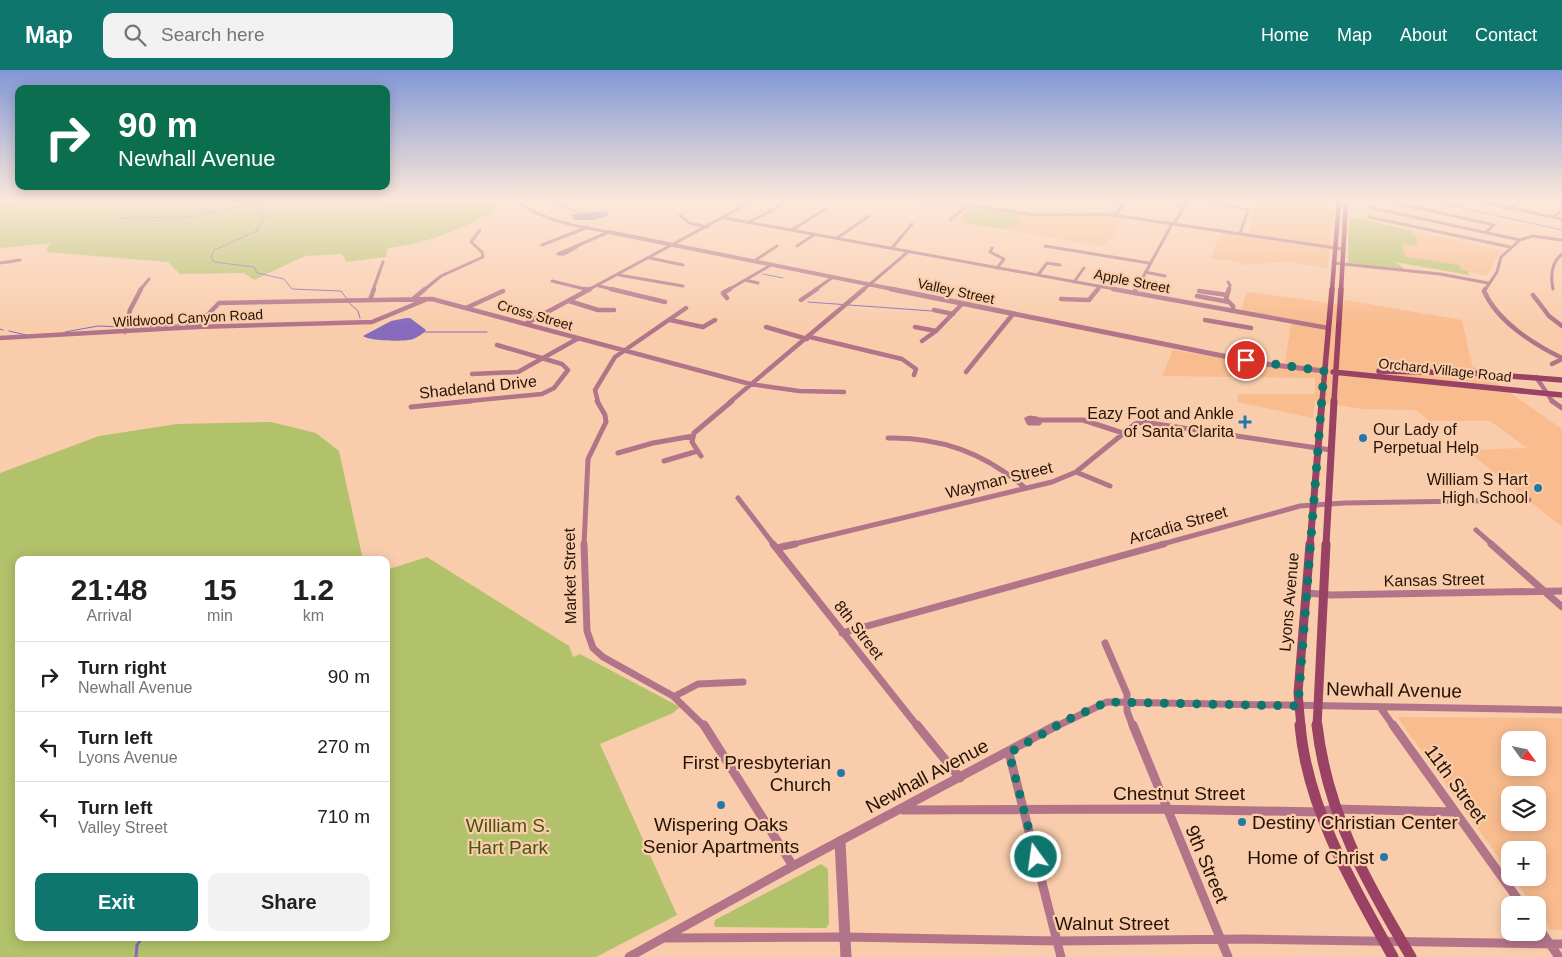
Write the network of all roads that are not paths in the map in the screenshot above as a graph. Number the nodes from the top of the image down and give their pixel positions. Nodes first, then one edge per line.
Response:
1 (471, 242) edge
2 (546, 242) edge
3 (587, 242) edge
4 (662, 242) edge
5 (680, 242) edge
6 (802, 242) edge
7 (861, 242) edge
8 (899, 242) edge
9 (1162, 242) edge
10 (1296, 242) edge
11 (1335, 242) edge
12 (1343, 242) edge
13 (1492, 242) edge
14 (1516, 242) edge
15 (542, 244) dead end
16 (675, 245) junction
17 (777, 246) dead end
18 (797, 246) dead end
19 (1045, 246) dead end
20 (1510, 246) junction
21 (577, 247) junction
22 (892, 248) junction
23 (992, 248) dead end
24 (1334, 248) junction
25 (1342, 249) junction
26 (909, 251) junction
27 (1562, 254) edge
28 (650, 258) junction
29 (754, 261) junction
30 (8, 262) dead end
31 (383, 262) dead end
32 (0, 263) edge
33 (1149, 263) junction
34 (1332, 263) junction
35 (683, 265) dead end
36 (772, 265) junction
37 (1060, 265) dead end
38 (1341, 265) junction
39 (997, 268) junction
40 (1084, 268) dead end
41 (1144, 272) junction
42 (619, 275) junction
43 (1038, 275) junction
44 (1165, 276) dead end
45 (833, 277) junction
46 (149, 279) dead end
47 (745, 280) junction
48 (552, 282) dead end
49 (1074, 282) junction
50 (1228, 282) dead end
51 (758, 283) dead end
52 (1487, 284) junction
53 (871, 285) junction
54 (599, 286) junction
55 (682, 286) dead end
56 (1100, 287) junction
57 (1553, 289) dead end
58 (589, 290) junction
59 (1199, 290) dead end
60 (503, 291) dead end
61 (1134, 293) junction
62 (1227, 295) junction
63 (1532, 295) dead end
64 (1197, 296) dead end
65 (427, 298) junction
66 (727, 298) dead end
67 (413, 299) junction
68 (1061, 299) dead end
69 (370, 300) junction
70 (801, 300) dead end
71 (569, 301) junction
72 (665, 302) dead end
73 (1229, 302) junction
74 (962, 304) junction
75 (1329, 304) junction
76 (1339, 307) junction
77 (466, 308) junction
78 (686, 308) dead end
79 (1222, 309) junction
80 (614, 310) dead end
81 (934, 310) dead end
82 (1233, 311) junction
83 (953, 314) junction
84 (1013, 314) junction
85 (670, 320) junction
86 (715, 320) dead end
87 (1205, 320) dead end
88 (1218, 322) junction
89 (525, 324) junction
90 (915, 326) dead end
91 (1562, 326) edge
92 (196, 327) junction
93 (766, 327) dead end
94 (1251, 328) dead end
95 (1328, 328) junction
96 (936, 331) junction
97 (125, 332) junction
98 (0, 338) edge
99 (809, 338) junction
100 (577, 339) junction
101 (922, 341) dead end
102 (496, 345) dead end
103 (624, 351) junction
104 (543, 358) junction
105 (1562, 359) edge
106 (1552, 364) dead end
107 (1324, 369) junction
108 (1336, 370) junction
109 (966, 372) dead end
110 (472, 374) dead end
111 (914, 375) dead end
112 (1536, 377) junction
113 (1562, 380) edge
114 (750, 384) junction
115 (844, 392) dead end
116 (1548, 393) junction
117 (1562, 395) edge
118 (411, 407) dead end
119 (1562, 408) edge
120 (1039, 420) dead end
121 (1123, 433) junction
122 (694, 436) junction
123 (888, 438) dead end
124 (1317, 449) junction
125 (1331, 450) junction
126 (618, 453) dead end
127 (664, 461) dead end
128 (1076, 472) junction
129 (1110, 486) dead end
130 (1024, 487) junction
131 (738, 498) dead end
132 (1529, 500) dead end
133 (1329, 504) junction
134 (1314, 506) junction
135 (1476, 530) dead end
136 (777, 548) junction
137 (1562, 591) edge
138 (1545, 592) junction
139 (1307, 593) junction
140 (1323, 594) junction
141 (1562, 607) edge
142 (842, 633) junction
143 (1105, 643) dead end
144 (743, 682) dead end
145 (675, 696) junction
146 (1127, 702) junction
147 (1298, 706) junction
148 (1315, 707) junction
149 (1380, 707) junction
150 (1562, 710) edge
151 (1009, 753) junction
152 (960, 778) junction
153 (1024, 809) junction
154 (1335, 809) junction
155 (902, 810) junction
156 (1167, 810) junction
157 (1320, 812) junction
158 (1455, 812) junction
159 (840, 842) junction
160 (793, 866) junction
161 (1516, 896) edge
162 (845, 937) junction
163 (662, 938) junction
164 (1546, 939) edge
165 (1221, 940) junction
166 (1057, 941) junction
167 (1385, 943) junction
168 (1402, 943) junction
169 (1549, 944) junction
170 (1562, 944) edge
171 (629, 957) edge
172 (846, 957) edge
173 (1061, 957) edge
174 (1228, 957) edge
175 (1392, 957) edge
176 (1411, 957) edge
177 (1559, 957) edge

1 - 67 street
2 - 15 street
3 - 21 street
4 - 16 street, Valley Street
5 - 16 street
6 - 18 street
7 - 22 street, Apple Street
8 - 22 street
9 - 33 street
10 - 24 street
11 - 24 main road, Lyons Avenue
12 - 25 main road, Lyons Avenue
13 - 20 street
14 - 20 street
16 - 28 street
16 - 29 street, Valley Street
17 - 29 street
19 - 33 street
20 - 52 street
21 - 21 street
22 - 26 street, Apple Street
23 - 39 street
24 - 25 street
24 - 34 main road, Lyons Avenue
25 - 38 main road, Lyons Avenue
26 - 39 street, Apple Street
26 - 53 street
27 - 57 street
28 - 35 street
28 - 42 street
29 - 36 street, Valley Street
30 - 32 street
31 - 69 street
33 - 41 street
34 - 38 street
34 - 75 main road, Lyons Avenue
36 - 45 street, Valley Street
36 - 47 street
37 - 43 street
38 - 52 street
38 - 76 main road, Lyons Avenue
39 - 43 street, Apple Street
40 - 49 street
41 - 44 street
41 - 61 street
42 - 54 street
42 - 55 street
43 - 49 street, Apple Street
45 - 53 street, Valley Street
45 - 70 street
46 - 97 street
47 - 51 street
47 - 66 street
48 - 58 street
49 - 56 street, Apple Street
50 - 62 street
52 - 105 street
53 - 74 street, Valley Street
53 - 99 street
54 - 58 street
54 - 72 street
56 - 61 street, Apple Street
56 - 68 street
58 - 71 street
59 - 62 street
60 - 77 street
61 - 79 street, Apple Street
62 - 73 street
63 - 91 street
64 - 73 street
65 - 67 street, Cross Street
65 - 77 street, Cross Street
65 - 92 street, Wildwood Canyon Road
67 - 69 street, Cross Street
69 - 92 street, Cross Street
71 - 80 street
71 - 89 street
73 - 82 street
74 - 83 street
74 - 84 street, Valley Street
75 - 76 main road
75 - 95 main road, Lyons Avenue
76 - 108 main road, Lyons Avenue
77 - 89 street, Cross Street
78 - 85 street, Market Street
79 - 82 street, Apple Street
79 - 88 street
81 - 83 street
82 - 95 street, Apple Street
83 - 96 street
84 - 107 street, Valley Street
84 - 109 street
85 - 86 street
85 - 103 street, Market Street
87 - 88 street
88 - 94 street
89 - 100 street, Cross Street
90 - 96 street
92 - 97 street, Wildwood Canyon Road
93 - 99 street
95 - 107 main road, Lyons Avenue
96 - 101 street
97 - 98 street, Wildwood Canyon Road
99 - 111 street
99 - 114 street
100 - 103 street, Cross Street
100 - 104 street
102 - 104 street
103 - 114 street, Cross Street
103 - 145 street, Market Street
104 - 110 street
104 - 118 street, Shadeland Drive
105 - 106 street
107 - 108 main road, Orchard Village Road
107 - 124 main road, Lyons Avenue
108 - 112 main road, Orchard Village Road
108 - 116 main road, Orchard Village Road
108 - 125 main road, Lyons Avenue
112 - 113 main road, Orchard Village Road
112 - 116 street
114 - 115 street, Cross Street
114 - 122 street
116 - 117 main road, Orchard Village Road
116 - 119 street
120 - 121 street
121 - 124 street, Wayman Street
121 - 128 street, Wayman Street
122 - 126 street
122 - 127 street
123 - 130 street
124 - 125 street, Wayman Street
124 - 134 main road, Lyons Avenue
125 - 133 main road, Lyons Avenue
128 - 129 street
128 - 130 street, Wayman Street
130 - 136 street, Wayman Street
131 - 136 street, 8th Street
132 - 133 street, Arcadia Street
133 - 134 street, Arcadia Street
133 - 140 main road, Lyons Avenue
134 - 139 main road, Lyons Avenue
134 - 142 street, Arcadia Street
135 - 138 street
136 - 142 street, 8th Street
137 - 138 street, Kansas Street
138 - 140 street, Kansas Street
138 - 141 street
139 - 140 street, Kansas Street
139 - 147 main road, Lyons Avenue
140 - 148 main road, Lyons Avenue
142 - 152 street, 8th Street
143 - 146 street, 9th Street
144 - 145 street
145 - 160 street, Market Street
146 - 147 street, Newhall Avenue
146 - 151 street, Newhall Avenue
146 - 156 street, 9th Street
147 - 148 street, Newhall Avenue
147 - 157 main road, Lyons Avenue
148 - 149 street, Newhall Avenue
148 - 154 main road, Lyons Avenue
149 - 150 street, Newhall Avenue
149 - 158 street, 11th Street
151 - 152 street, Newhall Avenue
151 - 153 street
152 - 155 street, Newhall Avenue
153 - 155 street, Chestnut Street
153 - 156 street, Chestnut Street
153 - 166 street
154 - 157 street, Chestnut Street
154 - 158 street, Chestnut Street
154 - 168 main road, Lyons Avenue
155 - 159 street, Newhall Avenue
156 - 157 street, Chestnut Street
156 - 165 street, 9th Street
157 - 167 main road, Lyons Avenue
158 - 161 street, 11th Street
159 - 160 street, Newhall Avenue
159 - 162 street
160 - 163 street, Newhall Avenue
162 - 163 street, Walnut Street
162 - 166 street, Walnut Street
162 - 172 street
163 - 171 street, Newhall Avenue
164 - 169 street
165 - 166 street, Walnut Street
165 - 167 street, Walnut Street
165 - 174 street, 9th Street
166 - 173 street
167 - 168 street, Walnut Street
167 - 175 main road, Lyons Avenue
168 - 169 street, Walnut Street
168 - 176 main road, Lyons Avenue
169 - 170 street, Walnut Street
169 - 177 street

